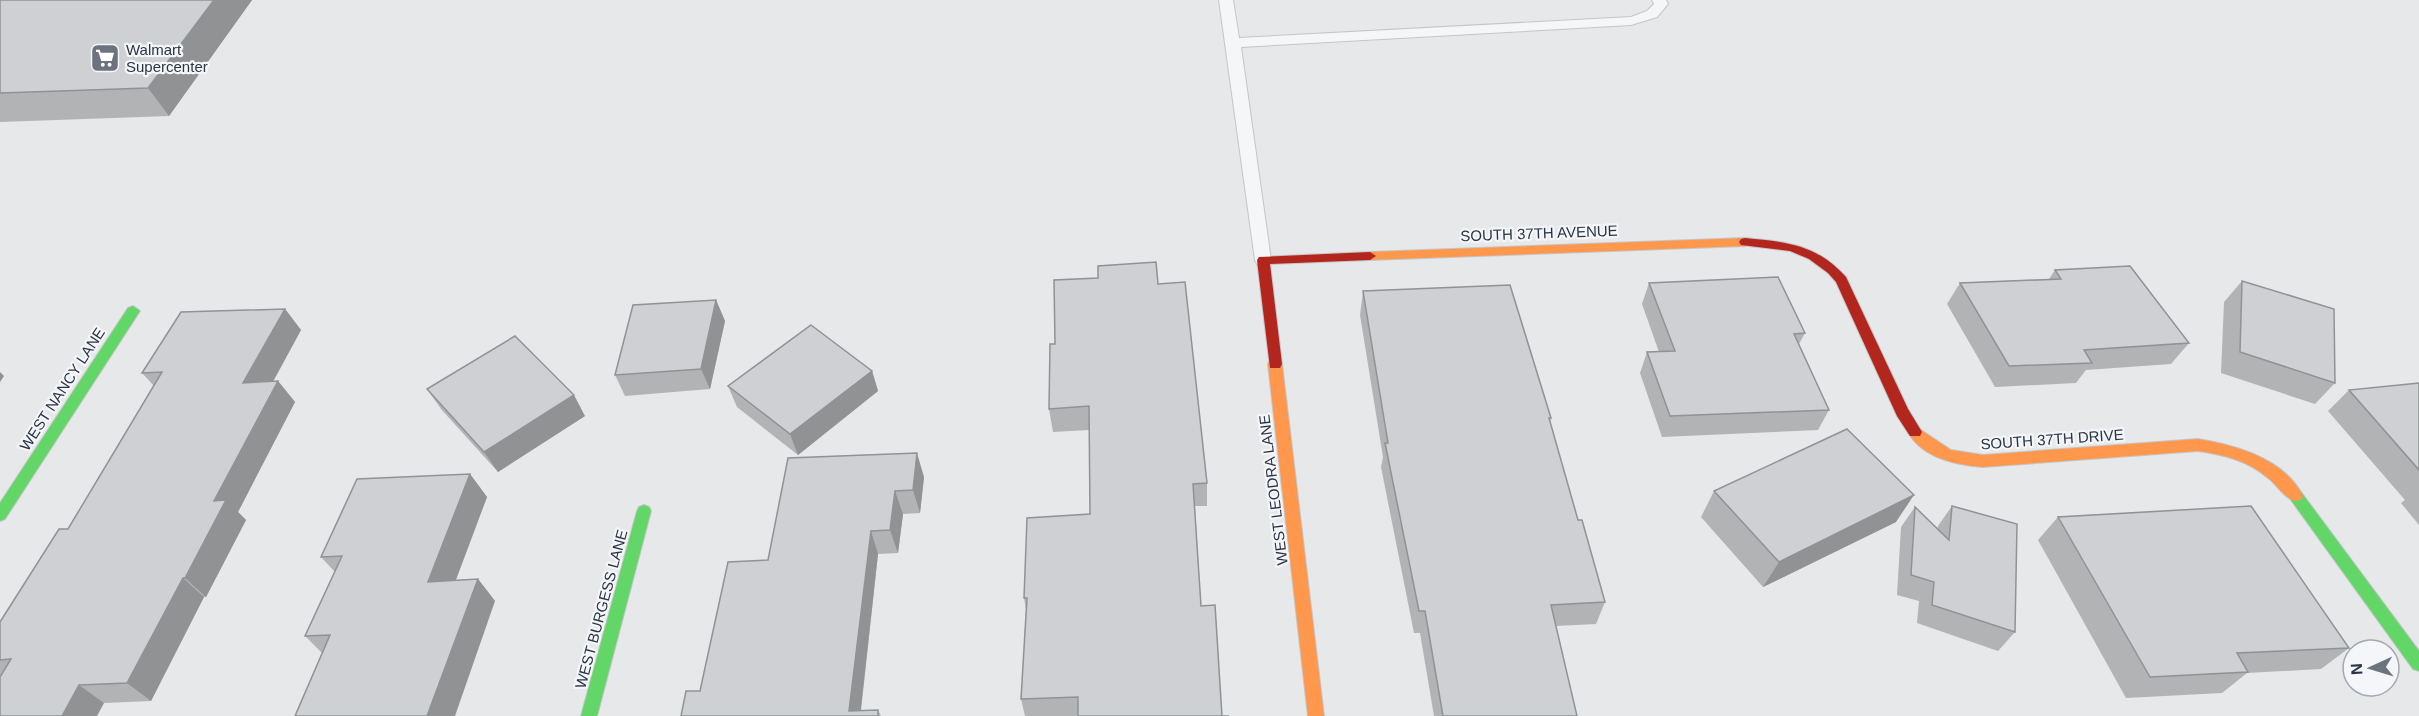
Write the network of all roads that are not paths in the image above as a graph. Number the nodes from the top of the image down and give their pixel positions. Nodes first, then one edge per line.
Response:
1 (1226, 0) edge
2 (1659, 0) edge
3 (1233, 43) junction
4 (1814, 255) joint
5 (1263, 260) junction
6 (133, 311) dead end
7 (644, 512) dead end
8 (0, 515) edge
9 (2419, 664) edge
10 (589, 716) edge
11 (1316, 716) edge

1 - 3 lane
2 - 3 lane
3 - 5 lane
4 - 5 street, SOUTH 37TH AVENUE
4 - 9 street, SOUTH 37TH DRIVE
5 - 11 street, WEST LEODRA LANE
6 - 8 street, WEST NANCY LANE
7 - 10 street, WEST BURGESS LANE

